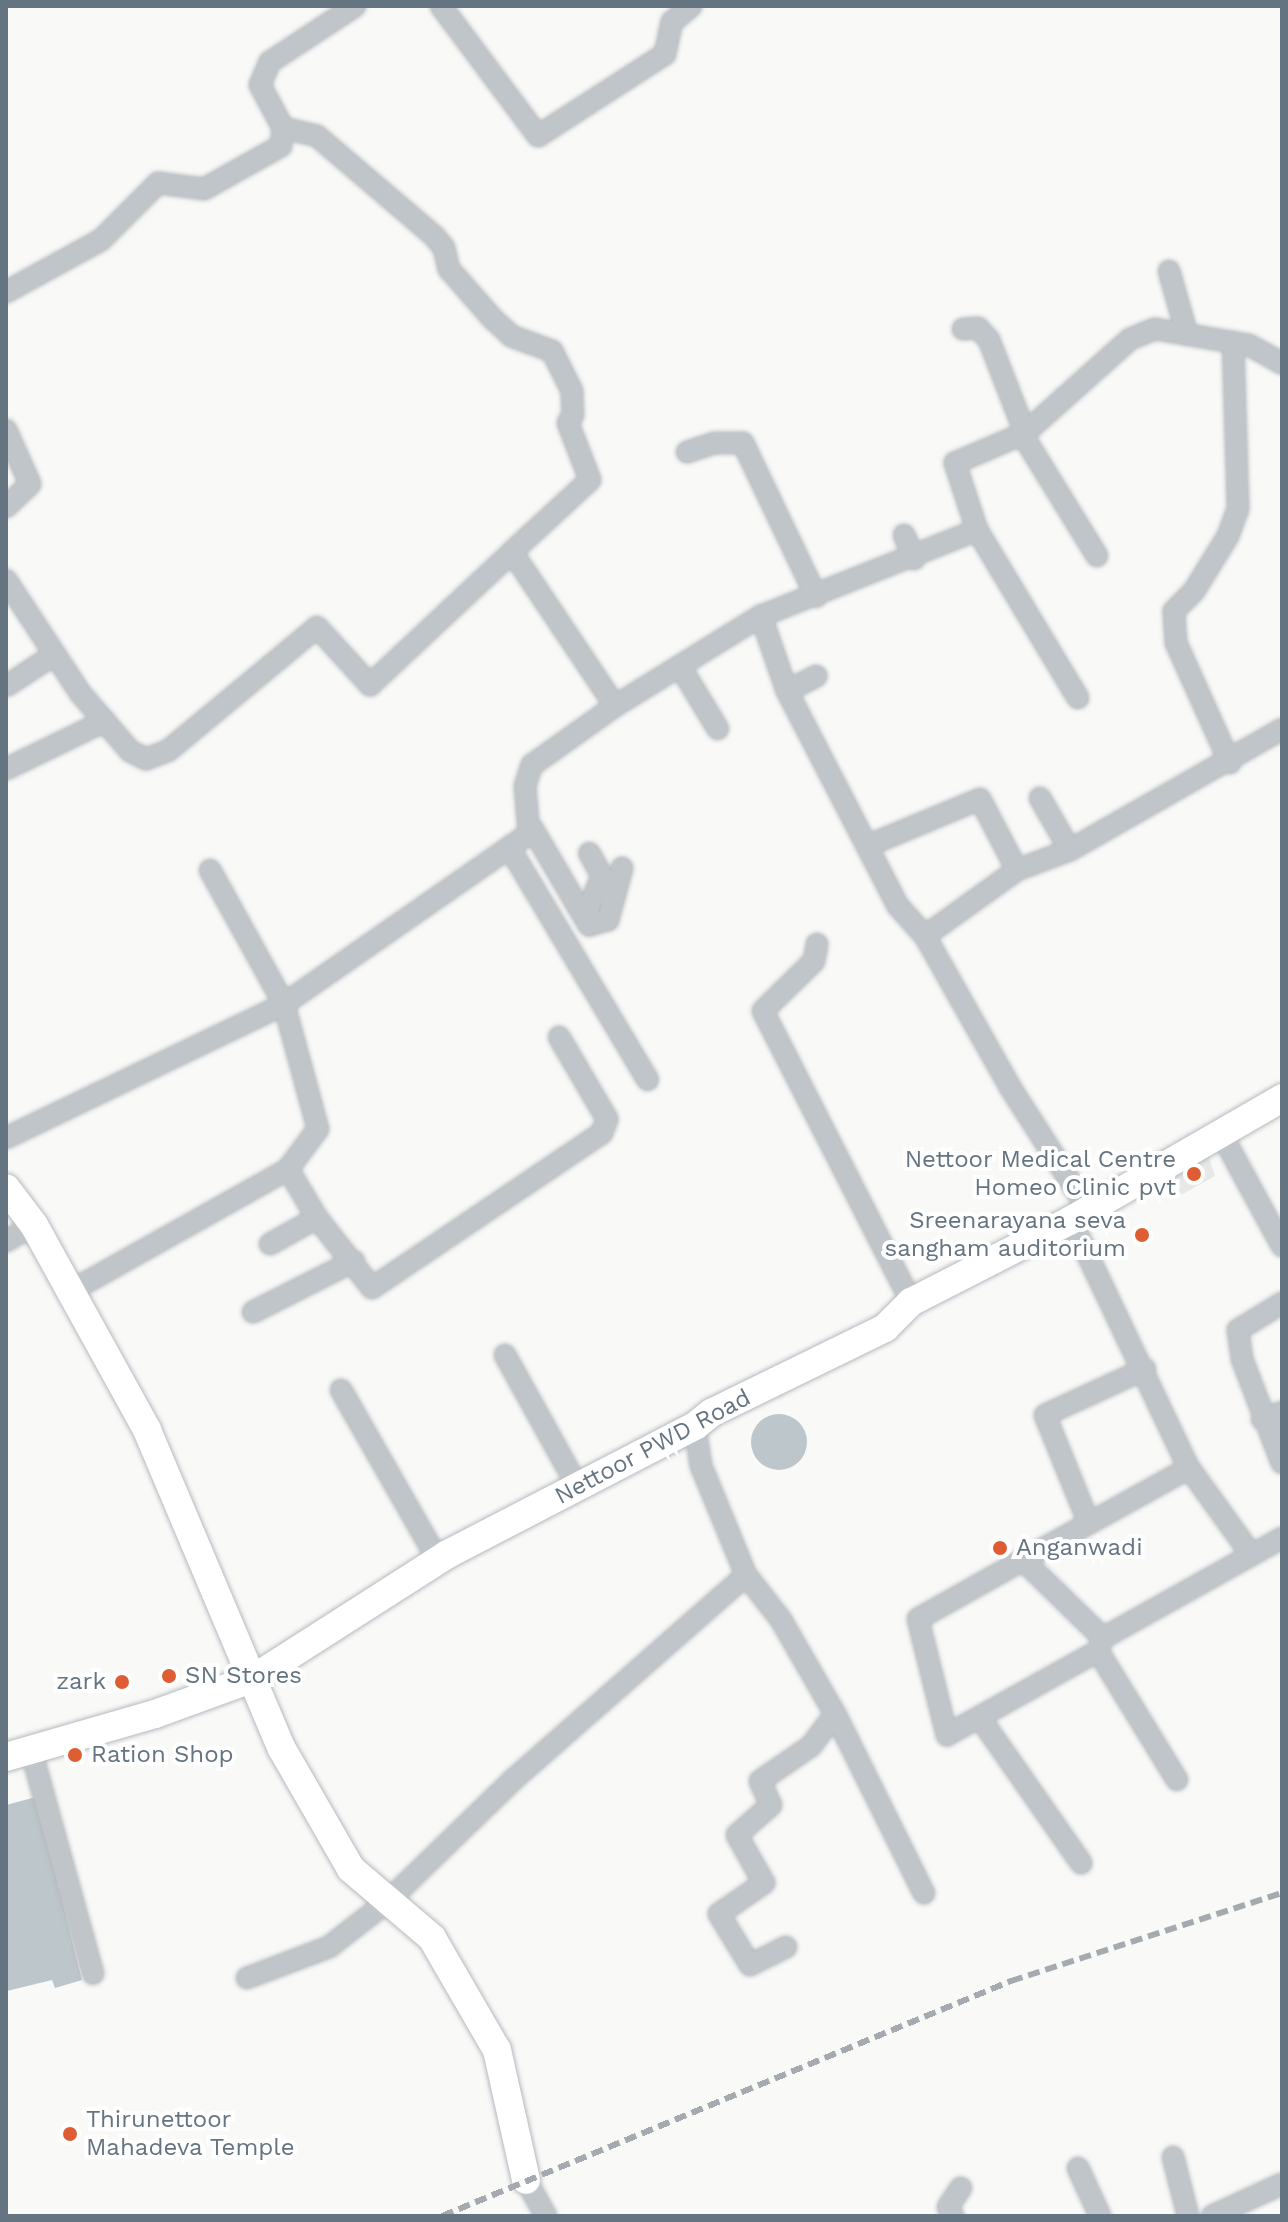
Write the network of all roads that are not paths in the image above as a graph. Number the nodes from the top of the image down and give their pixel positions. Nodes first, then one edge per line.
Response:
1 (355, 6) edge
2 (441, 6) edge
3 (691, 6) edge
4 (283, 128) junction
5 (1169, 271) dead end
6 (6, 292) edge
7 (963, 329) dead end
8 (1187, 334) junction
9 (1233, 342) junction
10 (1282, 363) edge
11 (6, 430) edge
12 (1023, 434) junction
13 (687, 452) dead end
14 (6, 507) edge
15 (977, 530) junction
16 (904, 535) dead end
17 (512, 552) junction
18 (1097, 556) dead end
19 (914, 559) junction
20 (8, 586) edge
21 (816, 596) junction
22 (761, 616) junction
23 (55, 654) junction
24 (681, 668) junction
25 (816, 676) dead end
26 (8, 685) dead end
27 (787, 691) junction
28 (1078, 698) dead end
29 (615, 706) junction
30 (105, 721) junction
31 (718, 729) dead end
32 (1282, 729) edge
33 (1230, 763) junction
34 (6, 769) edge
35 (1040, 798) dead end
36 (532, 828) junction
37 (867, 846) junction
38 (509, 847) junction
39 (1070, 850) junction
40 (589, 853) dead end
41 (622, 868) dead end
42 (210, 870) dead end
43 (1017, 870) junction
44 (585, 917) junction
45 (925, 936) junction
46 (817, 944) dead end
47 (284, 1004) junction
48 (559, 1037) dead end
49 (648, 1080) dead end
50 (1282, 1098) edge
51 (1222, 1135) junction
52 (6, 1138) edge
53 (288, 1169) junction
54 (6, 1188) edge
55 (1079, 1214) junction
56 (317, 1218) junction
57 (34, 1225) junction
58 (6, 1241) edge
59 (270, 1244) dead end
60 (1282, 1246) edge
61 (354, 1261) junction
62 (71, 1291) junction
63 (911, 1302) junction
64 (1282, 1303) edge
65 (253, 1312) dead end
66 (505, 1355) dead end
67 (1145, 1369) junction
68 (341, 1390) dead end
69 (1282, 1412) edge
70 (1262, 1419) junction
71 (695, 1426) junction
72 (1282, 1463) edge
73 (1189, 1468) junction
74 (578, 1487) junction
75 (1088, 1521) junction
76 (1282, 1538) edge
77 (1250, 1553) junction
78 (438, 1560) junction
79 (1023, 1560) junction
80 (746, 1575) junction
81 (1100, 1644) junction
82 (254, 1678) junction
83 (835, 1714) junction
84 (980, 1718) junction
85 (19, 1754) edge
86 (1177, 1780) dead end
87 (1081, 1863) dead end
88 (924, 1893) dead end
89 (388, 1901) junction
90 (786, 1947) dead end
91 (93, 1974) dead end
92 (247, 1978) dead end
93 (1173, 2157) dead end
94 (1078, 2168) dead end
95 (526, 2180) joint
96 (1282, 2184) edge
97 (961, 2188) dead end
98 (546, 2216) edge
99 (953, 2216) edge
100 (1100, 2216) edge
101 (1188, 2216) edge
102 (1212, 2216) edge

1 - 4 street
2 - 3 street
4 - 6 street
4 - 17 street
5 - 8 street
7 - 12 street
8 - 9 street
8 - 12 street
9 - 10 street
9 - 33 street
11 - 14 street
12 - 15 street
12 - 18 street
13 - 21 street
15 - 19 street
15 - 28 street
16 - 19 street
17 - 29 street
17 - 30 street
19 - 21 street
20 - 23 street
21 - 22 street
22 - 24 street
22 - 27 street
23 - 26 street
23 - 30 street
24 - 29 street
24 - 31 street
25 - 27 street
27 - 37 street
29 - 36 street
30 - 34 street
32 - 33 street
33 - 39 street
35 - 39 street
36 - 38 street
36 - 44 street
37 - 43 street
37 - 45 street
38 - 47 street
38 - 49 street
39 - 43 street
40 - 44 street
41 - 44 street
42 - 47 street
43 - 45 street
45 - 55 street
46 - 63 street
47 - 52 street
47 - 53 street
48 - 61 street
50 - 51 street, Nettoor PWD Road
51 - 55 street, Nettoor PWD Road
51 - 60 street
53 - 56 street
53 - 62 street
54 - 57 street
55 - 63 street, Nettoor PWD Road
55 - 67 street
56 - 59 street
56 - 61 street
57 - 58 street
57 - 62 street
61 - 65 street
62 - 82 street
63 - 71 street, Nettoor PWD Road
64 - 70 street
66 - 74 street
67 - 73 street
67 - 75 street
68 - 78 street
69 - 70 street
70 - 72 street
71 - 74 street, Nettoor PWD Road
71 - 80 street
73 - 75 street
73 - 77 street
74 - 78 street, Nettoor PWD Road
75 - 79 street
76 - 77 street
77 - 81 street
78 - 82 street, Nettoor PWD Road
79 - 81 street
79 - 84 street
80 - 83 street
80 - 89 street
81 - 84 street
81 - 86 street
82 - 85 street, Nettoor PWD Road
82 - 89 street
83 - 88 street
83 - 90 street
84 - 87 street
85 - 91 street
89 - 92 street
89 - 95 street
93 - 101 street
94 - 100 street
95 - 98 street
96 - 102 street
97 - 99 street

